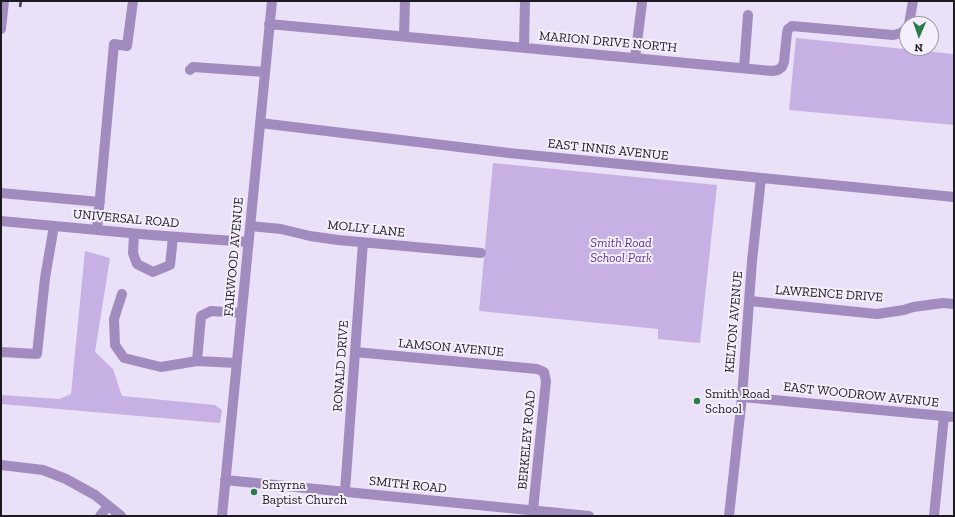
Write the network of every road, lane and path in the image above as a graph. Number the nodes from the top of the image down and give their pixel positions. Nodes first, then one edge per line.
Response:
1 (4, 1) edge
2 (133, 1) edge
3 (272, 1) edge
4 (405, 1) edge
5 (525, 1) edge
6 (912, 1) edge
7 (642, 3) dead end
8 (748, 15) dead end
9 (910, 16) edge
10 (269, 24) junction
11 (1, 29) edge
12 (899, 34) edge
13 (404, 36) junction
14 (524, 48) junction
15 (635, 58) junction
16 (744, 68) junction
17 (190, 70) dead end
18 (265, 72) junction
19 (260, 124) junction
20 (761, 178) junction
21 (1, 193) edge
22 (954, 197) edge
23 (100, 202) junction
24 (1, 221) edge
25 (54, 226) junction
26 (250, 226) junction
27 (97, 230) junction
28 (134, 234) junction
29 (173, 237) junction
30 (248, 242) junction
31 (363, 242) junction
32 (481, 253) dead end
33 (122, 294) dead end
34 (750, 301) junction
35 (954, 304) edge
36 (241, 313) junction
37 (1, 352) edge
38 (355, 352) junction
39 (198, 361) junction
40 (236, 363) junction
41 (544, 372) joint
42 (742, 397) junction
43 (949, 417) edge
44 (1, 465) edge
45 (225, 480) junction
46 (345, 491) junction
47 (108, 506) junction
48 (533, 510) junction
49 (564, 515) edge
50 (100, 516) edge
51 (122, 516) edge
52 (222, 516) edge
53 (589, 516) edge
54 (729, 516) edge
55 (934, 516) edge

1 - 11 street
2 - 23 street
3 - 10 street, FAIRWOOD AVENUE
4 - 13 street
5 - 14 street
6 - 9 street
7 - 15 street
8 - 16 street
10 - 13 street, MARION DRIVE NORTH
10 - 18 street, FAIRWOOD AVENUE
12 - 16 street, MARION DRIVE NORTH
13 - 14 street, MARION DRIVE NORTH
14 - 15 street, MARION DRIVE NORTH
15 - 16 street, MARION DRIVE NORTH
17 - 18 street
18 - 19 street, FAIRWOOD AVENUE
19 - 20 street, EAST INNIS AVENUE
19 - 26 street, FAIRWOOD AVENUE
20 - 22 street, EAST INNIS AVENUE
20 - 34 street, KELTON AVENUE
21 - 23 street
23 - 27 street
24 - 25 street, UNIVERSAL ROAD
25 - 27 street, UNIVERSAL ROAD
25 - 37 street
26 - 30 street, FAIRWOOD AVENUE
26 - 31 street, MOLLY LANE
27 - 28 street, UNIVERSAL ROAD
28 - 29 street, UNIVERSAL ROAD
28 - 29 street
29 - 30 street, UNIVERSAL ROAD
30 - 36 street, FAIRWOOD AVENUE
31 - 32 street, MOLLY LANE
31 - 38 street, RONALD DRIVE
33 - 39 street
34 - 35 street, LAWRENCE DRIVE
34 - 42 street, KELTON AVENUE
36 - 39 street
36 - 40 street, FAIRWOOD AVENUE
38 - 41 street, LAMSON AVENUE
38 - 46 street, RONALD DRIVE
39 - 40 street
40 - 45 street, FAIRWOOD AVENUE
41 - 48 street, BERKELEY ROAD
42 - 43 street, EAST WOODROW AVENUE
42 - 54 street, KELTON AVENUE
43 - 55 street
44 - 47 street
45 - 46 street, SMITH ROAD
45 - 52 street, FAIRWOOD AVENUE
46 - 48 street, SMITH ROAD
47 - 50 street
47 - 51 street
48 - 49 street, SMITH ROAD
49 - 53 street, SMITH ROAD

